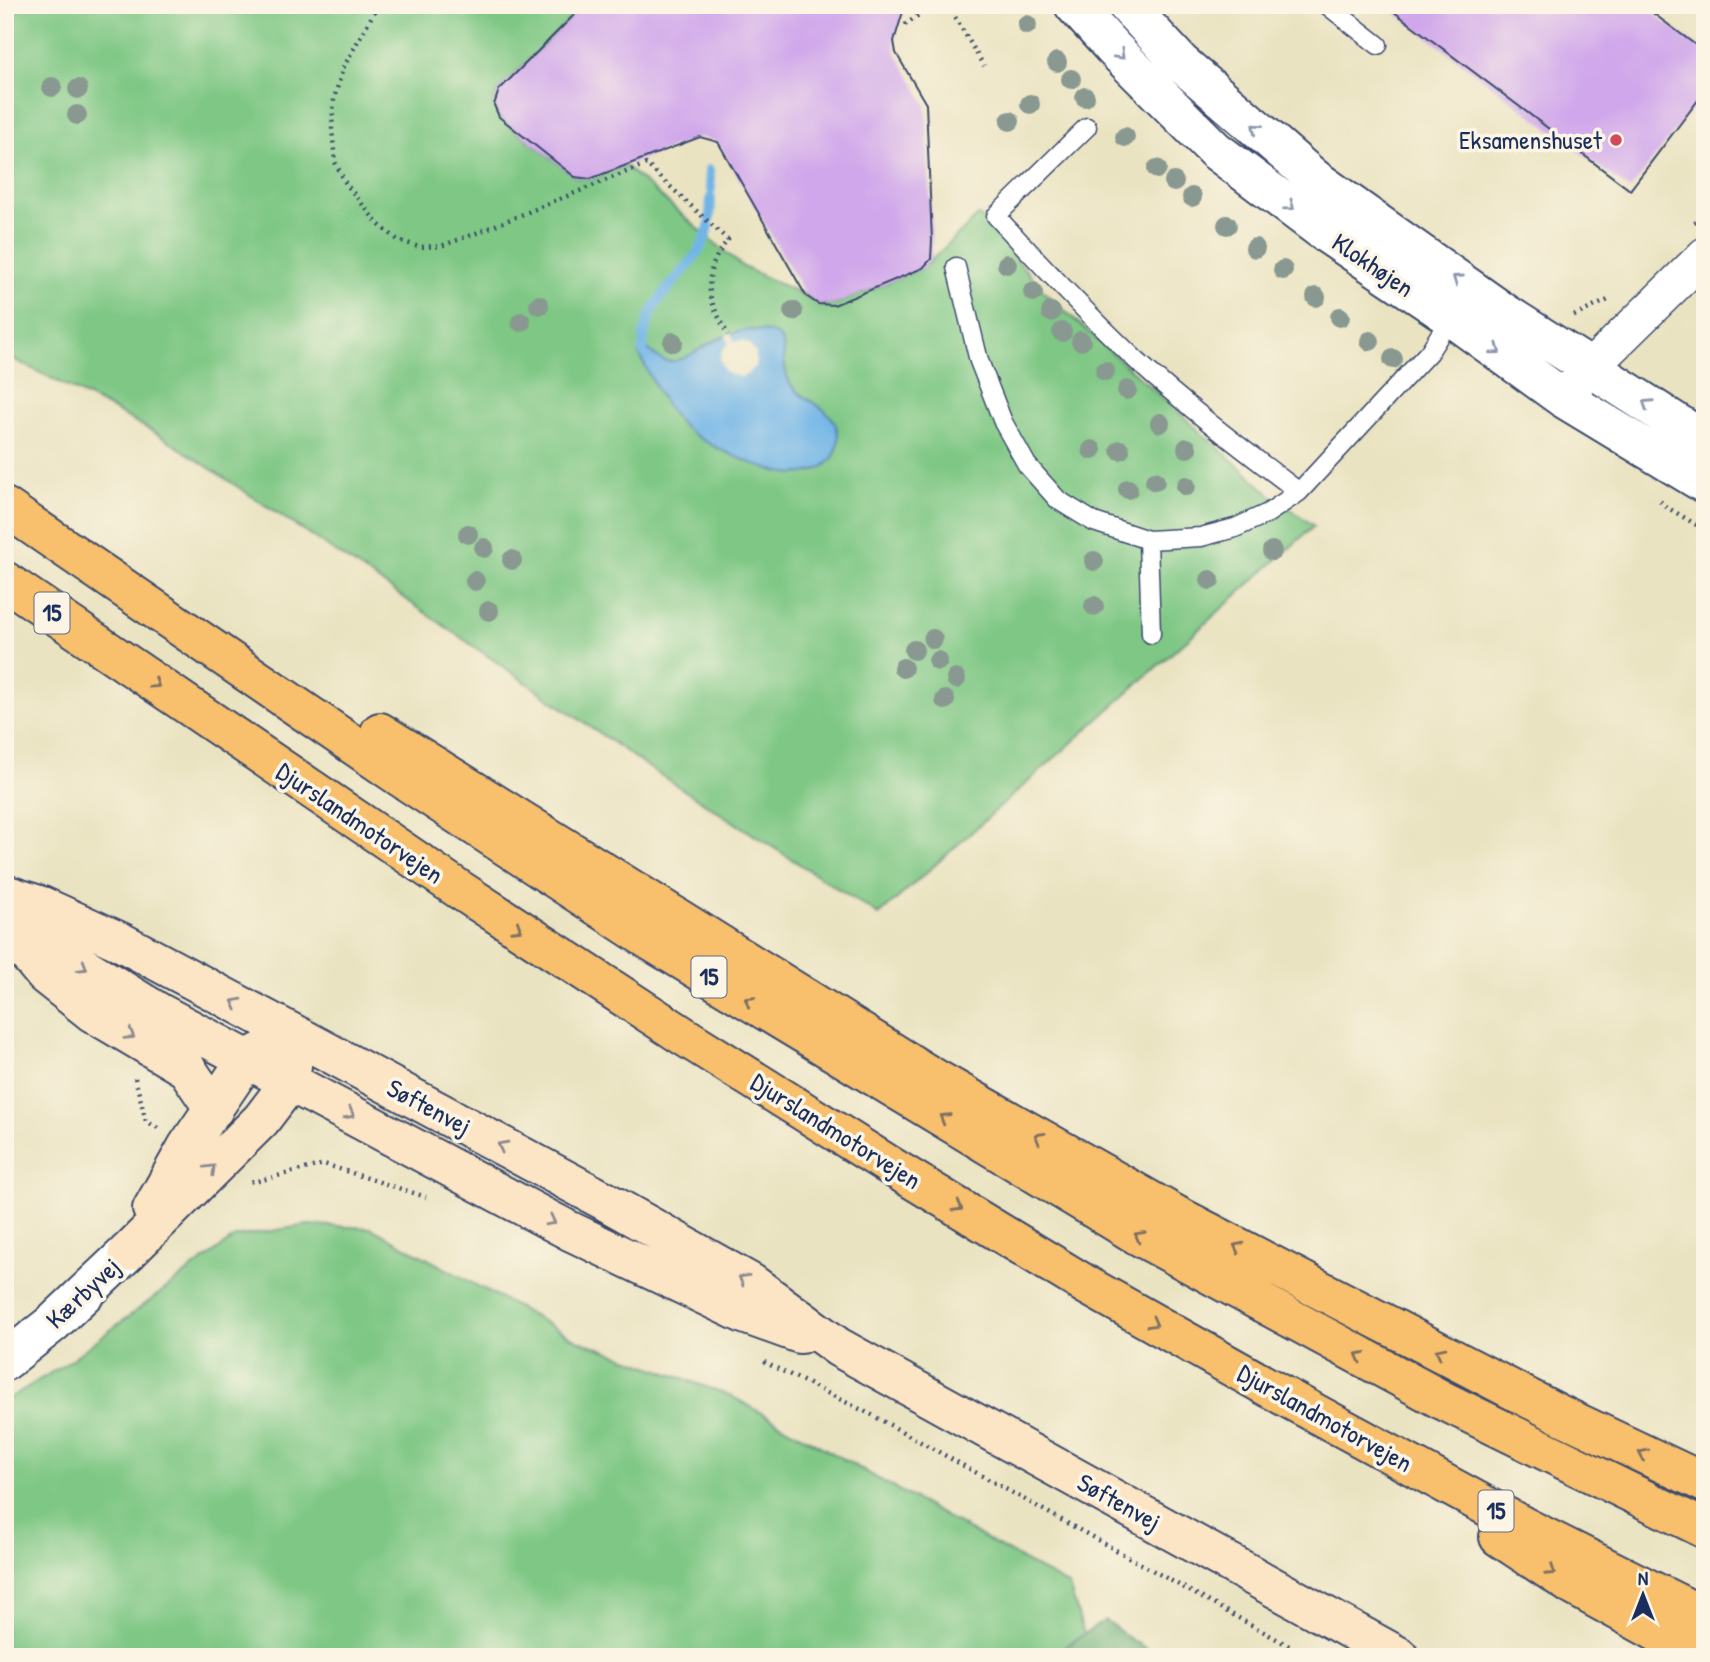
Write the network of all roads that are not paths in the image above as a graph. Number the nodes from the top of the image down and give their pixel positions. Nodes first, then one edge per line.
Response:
1 (1074, 5) edge
2 (1127, 5) edge
3 (1327, 5) edge
4 (1378, 44) dead end
5 (1087, 127) dead end
6 (1705, 255) edge
7 (956, 267) dead end
8 (1451, 317) junction
9 (1591, 368) junction
10 (1563, 398) junction
11 (1705, 441) edge
12 (1705, 484) edge
13 (5, 487) edge
14 (1298, 492) junction
15 (5, 507) edge
16 (1148, 540) junction
17 (5, 581) edge
18 (1151, 634) dead end
19 (5, 894) edge
20 (5, 917) edge
21 (5, 927) edge
22 (296, 1034) junction
23 (247, 1059) junction
24 (290, 1082) junction
25 (214, 1109) junction
26 (201, 1156) junction
27 (128, 1252) joint
28 (838, 1347) junction
29 (5, 1361) edge
30 (1290, 1399) junction
31 (1442, 1400) junction
32 (1705, 1483) edge
33 (1705, 1511) edge
34 (1705, 1529) edge
35 (1705, 1617) edge
36 (1400, 1657) edge
37 (1702, 1657) edge

1 -> 8 street, Klokhøjen
9 -> 2 street, Klokhøjen
3 - 4 lane
5 - 14 lane
6 - 9 street
7 - 16 lane
8 -> 10 street, Klokhøjen
8 - 14 lane
9 - 10 street
11 -> 9 street, Klokhøjen
10 - 12 street, Klokhøjen
32 -> 13 highway
14 - 16 lane
31 -> 15 highway, 15
16 - 18 lane
17 -> 30 highway, Djurslandmotorvejen / 15
22 -> 19 main road, Søftenvej
20 -> 23 main road, Søftenvej
21 -> 25 main road
22 - 23 main road
22 - 24 main road
28 -> 22 main road, Søftenvej
23 - 24 main road, Søftenvej
23 - 25 main road
26 -> 24 main road
24 -> 28 main road, Søftenvej
25 - 26 main road
26 - 27 main road
27 - 29 street, Kærbyvej
28 - 36 main road, Søftenvej
30 - 35 highway, Djurslandmotorvejen / 15
30 -> 37 highway
31 - 33 highway
31 - 34 highway, 15

